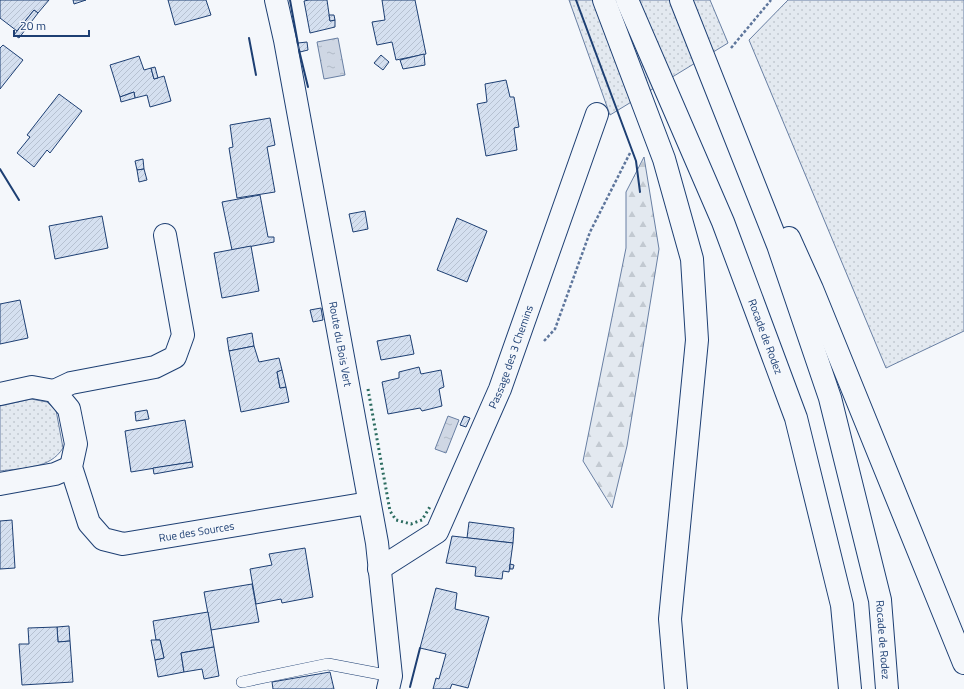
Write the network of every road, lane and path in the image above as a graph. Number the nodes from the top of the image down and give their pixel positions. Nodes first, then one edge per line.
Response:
1 (276, 0) edge
2 (604, 0) edge
3 (627, 0) edge
4 (771, 0) edge
5 (684, 6) edge
6 (732, 48) dead end
7 (597, 114) dead end
8 (631, 151) dead end
9 (165, 234) dead end
10 (540, 345) dead end
11 (54, 391) junction
12 (0, 394) edge
13 (71, 467) junction
14 (0, 484) edge
15 (369, 503) junction
16 (380, 569) junction
17 (964, 663) edge
18 (242, 682) dead end
19 (393, 685) edge
20 (676, 689) edge
21 (850, 689) edge
22 (887, 689) edge

1 - 15 main road, Route du Bois Vert
2 - 20 main road
3 - 21 main road, Rocade de Rodez
4 - 6 path
5 - 17 main road
5 - 22 main road, Rocade de Rodez
7 - 16 main road, Passage des 3 Chemins
8 - 10 path
9 - 11 main road
11 - 12 main road
11 - 13 main road
13 - 14 main road
13 - 15 main road, Rue des Sources
15 - 16 main road, Route du Bois Vert
16 - 19 main road, Route du Bois Vert
18 - 19 lane

